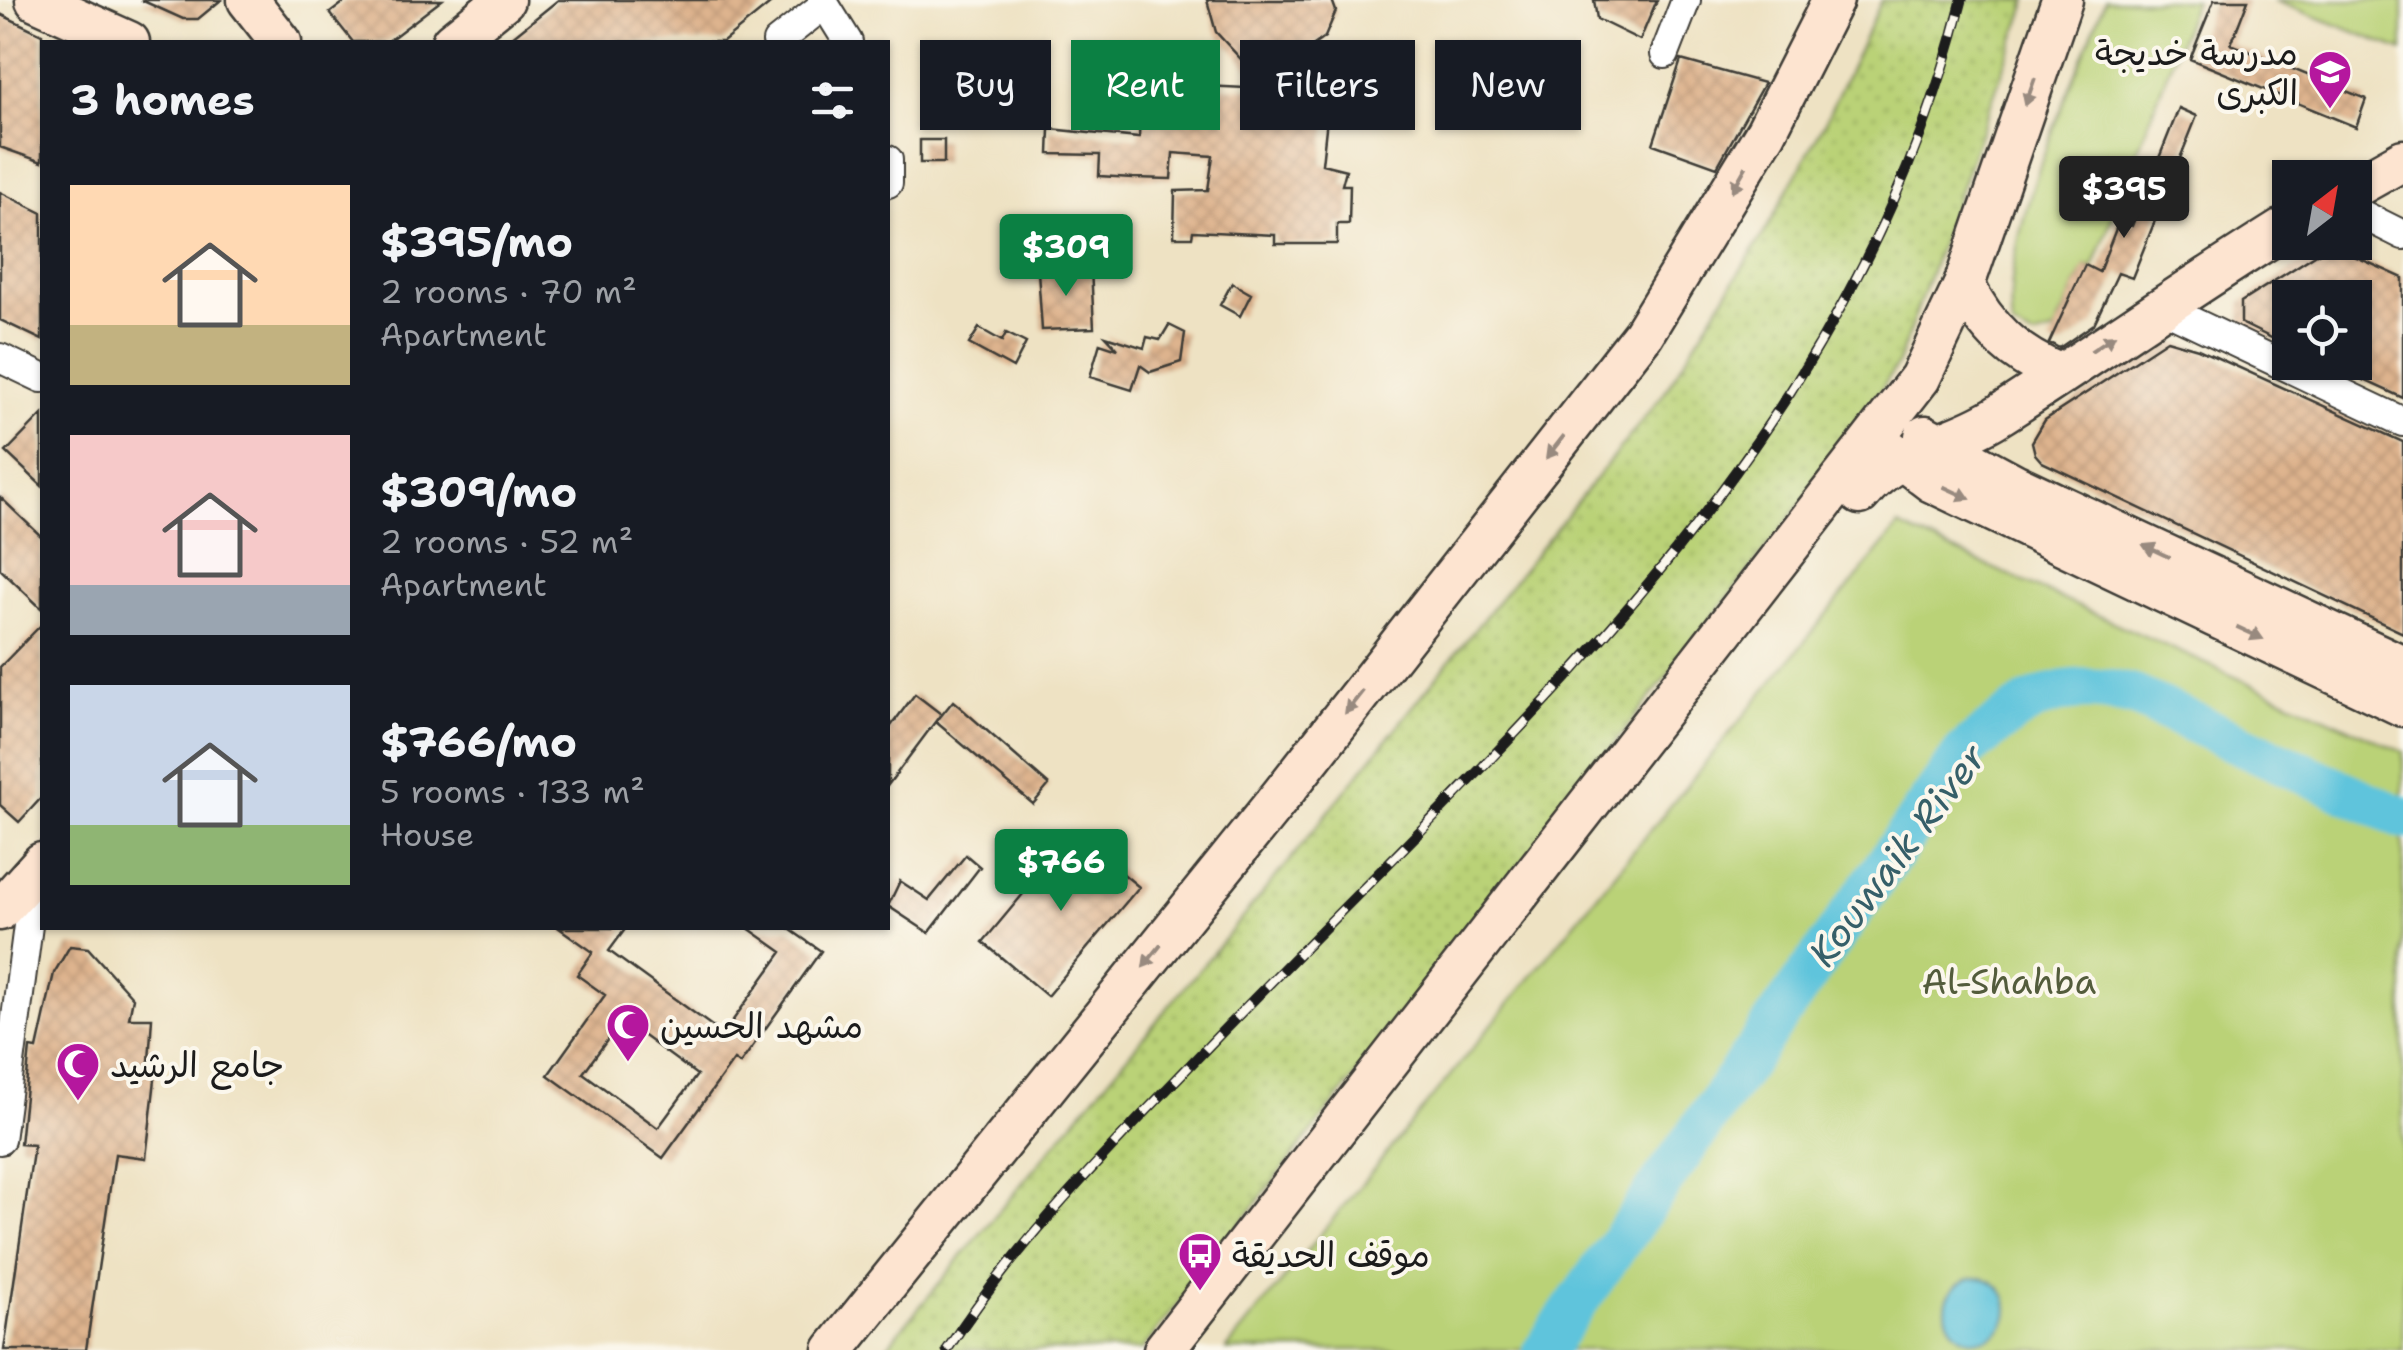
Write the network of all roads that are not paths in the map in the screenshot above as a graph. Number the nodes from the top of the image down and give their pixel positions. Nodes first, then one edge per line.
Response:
1 (36, 0) edge
2 (248, 0) edge
3 (504, 0) edge
4 (1686, 0) edge
5 (1833, 0) edge
6 (2062, 0) edge
7 (824, 2) edge
8 (125, 40) edge
9 (279, 40) edge
10 (454, 40) edge
11 (779, 40) edge
12 (847, 40) edge
13 (1665, 54) dead end
14 (2403, 160) edge
15 (2372, 177) edge
16 (2372, 220) edge
17 (2403, 234) edge
18 (2272, 237) edge
19 (1964, 286) junction
20 (2159, 306) junction
21 (20, 367) edge
22 (2058, 374) junction
23 (0, 388) edge
24 (1995, 418) junction
25 (2403, 422) edge
26 (1888, 440) junction
27 (1944, 444) junction
28 (1993, 472) junction
29 (2403, 666) edge
30 (2403, 706) edge
31 (39, 868) edge
32 (0, 910) edge
33 (0, 1140) edge
34 (834, 1350) edge
35 (1164, 1350) edge
36 (1184, 1350) edge

1 - 8 main road
2 - 9 main road
3 - 10 main road
4 - 13 street
5 -> 34 main road
6 -> 19 main road
7 - 11 street
7 - 12 street
14 - 15 main road
16 - 17 street
18 - 20 main road
19 - 22 main road
19 - 26 main road
22 -> 20 main road
20 - 25 street
21 - 23 street
22 - 24 main road
24 - 27 main road
24 - 28 main road
26 - 27 main road
26 -> 30 main road
26 - 35 main road
26 - 36 main road
27 - 28 main road
29 -> 28 main road
31 - 32 main road
31 - 33 street

